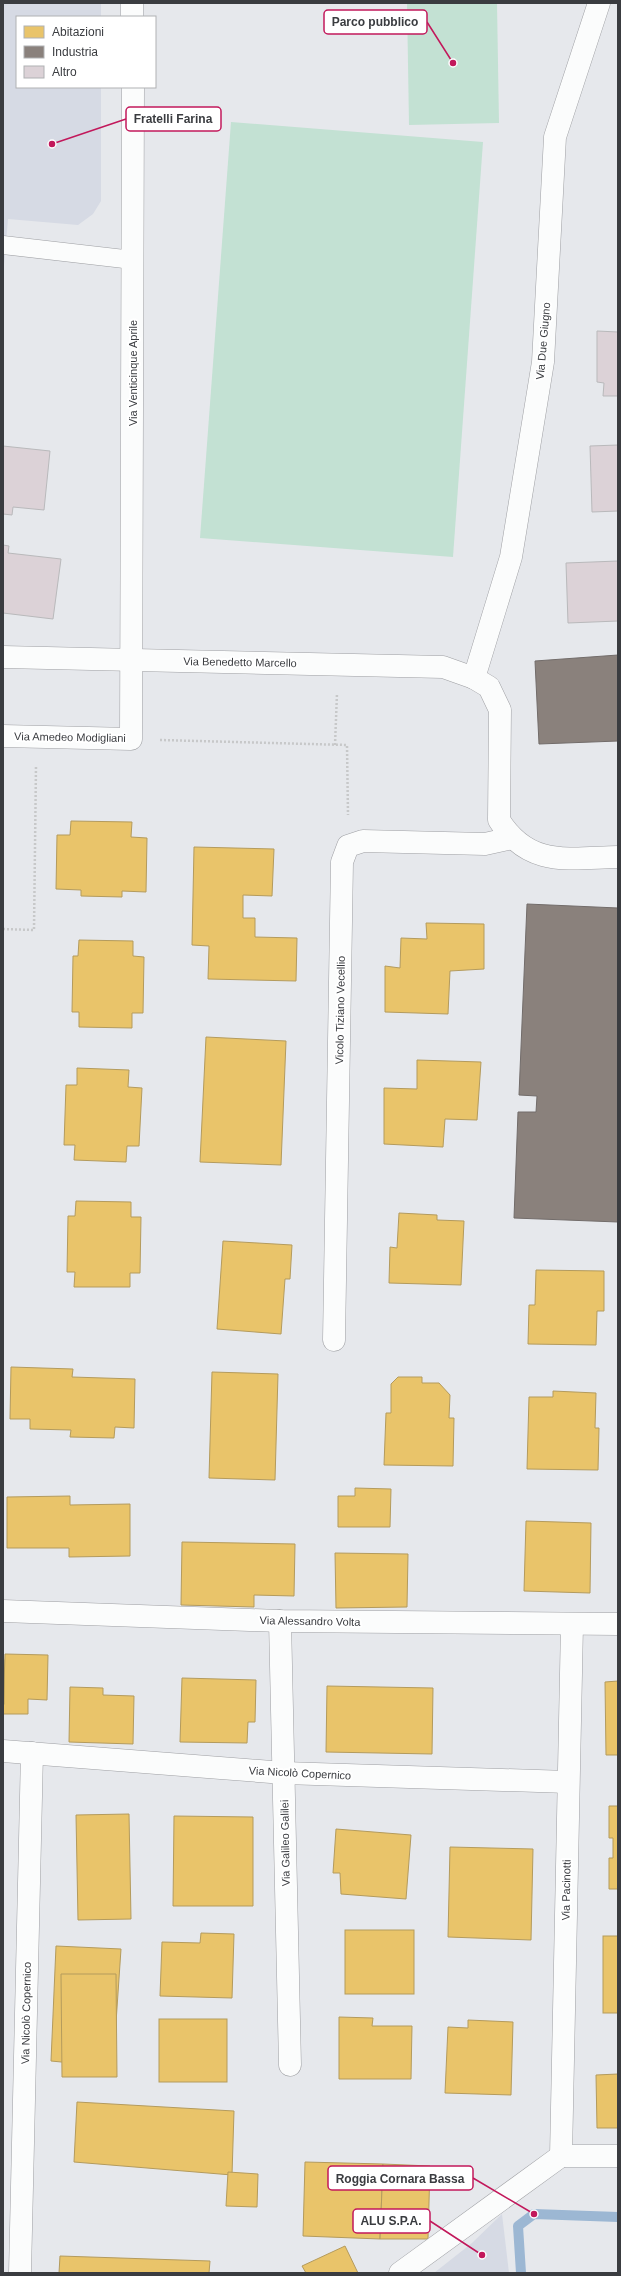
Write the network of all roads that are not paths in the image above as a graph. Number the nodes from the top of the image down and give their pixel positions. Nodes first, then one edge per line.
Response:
1 (132, 3) edge
2 (599, 3) edge
3 (132, 16) edge
4 (132, 88) edge
5 (3, 245) edge
6 (134, 260) junction
7 (3, 656) edge
8 (131, 660) junction
9 (474, 678) junction
10 (3, 736) edge
11 (512, 838) junction
12 (618, 858) edge
13 (334, 1340) dead end
14 (3, 1611) edge
15 (280, 1620) junction
16 (618, 1624) edge
17 (572, 1625) junction
18 (3, 1751) edge
19 (32, 1753) junction
20 (284, 1773) junction
21 (568, 1782) junction
22 (290, 2065) dead end
23 (560, 2156) junction
24 (618, 2156) edge
25 (20, 2273) edge
26 (400, 2273) edge

1 - 3 street
2 - 9 street, Via Due Giugno
4 - 6 street, Via Venticinque Aprile
5 - 6 lane
6 - 8 street, Via Venticinque Aprile
7 - 8 street, Via Benedetto Marcello
8 - 9 street, Via Benedetto Marcello
8 - 10 street, Via Amedeo Modigliani
9 - 11 street, Via Benedetto Marcello
11 - 12 street, Via Benedetto Marcello
11 - 13 street, Vicolo Tiziano Vecellio
14 - 15 street, Via Alessandro Volta
15 - 17 street, Via Alessandro Volta
15 - 20 street, Via Galileo Galilei
16 - 17 street, Via Alessandro Volta
17 - 21 street, Via Pacinotti
18 - 19 street, Via Nicolò Copernico
19 - 20 street, Via Nicolò Copernico
19 - 25 street, Via Nicolò Copernico
20 - 21 street, Via Nicolò Copernico
20 - 22 street, Via Galileo Galilei
21 - 23 street, Via Pacinotti
23 - 24 street
23 - 26 street

